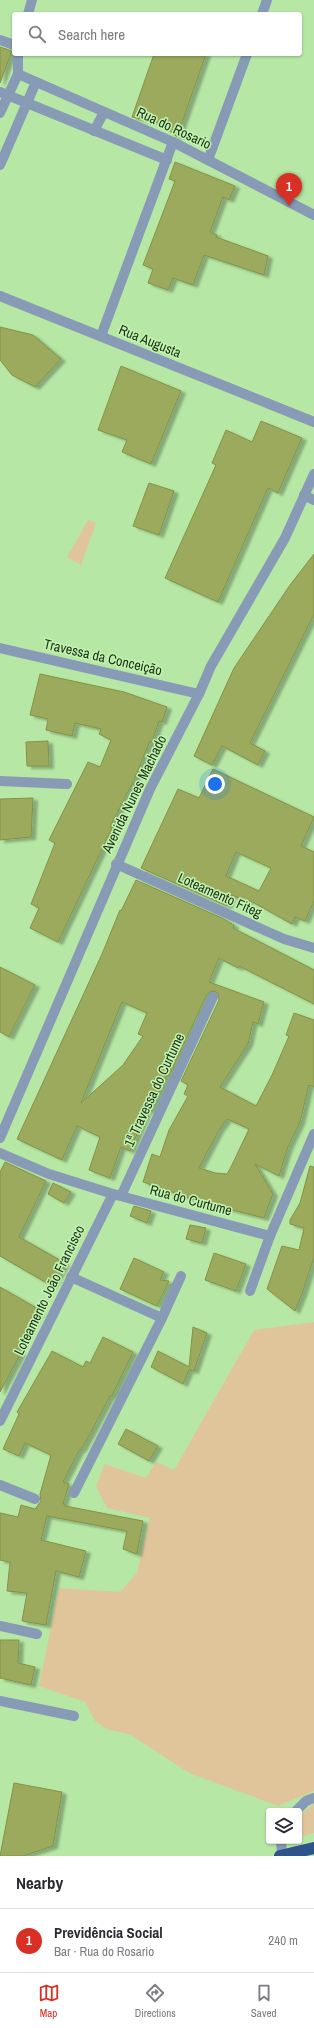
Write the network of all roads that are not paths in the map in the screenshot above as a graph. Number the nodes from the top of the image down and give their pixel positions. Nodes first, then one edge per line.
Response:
1 (32, 0) edge
2 (267, 0) edge
3 (29, 12) edge
4 (263, 12) edge
5 (0, 40) edge
6 (12, 44) edge
7 (18, 56) edge
8 (246, 56) edge
9 (18, 74) junction
10 (36, 82) junction
11 (4, 94) edge
12 (25, 104) junction
13 (104, 112) junction
14 (0, 113) edge
15 (94, 131) junction
16 (173, 142) junction
17 (167, 160) junction
18 (208, 160) junction
19 (1, 161) edge
20 (314, 215) edge
21 (0, 296) edge
22 (101, 336) junction
23 (314, 422) edge
24 (314, 474) edge
25 (304, 495) junction
26 (314, 500) edge
27 (0, 648) edge
28 (199, 694) junction
29 (0, 781) edge
30 (66, 784) dead end
31 (116, 864) junction
32 (314, 948) edge
33 (213, 997) dead end
34 (314, 1134) edge
35 (0, 1138) edge
36 (0, 1153) edge
37 (117, 1195) junction
38 (270, 1236) junction
39 (181, 1276) dead end
40 (71, 1277) junction
41 (250, 1291) dead end
42 (162, 1318) junction
43 (0, 1421) edge
44 (0, 1485) edge
45 (74, 1493) dead end
46 (35, 1499) dead end
47 (0, 1626) edge
48 (37, 1634) dead end
49 (0, 1701) edge
50 (74, 1716) dead end
51 (314, 1798) edge
52 (299, 1808) edge
53 (281, 1844) edge
54 (314, 1848) edge
55 (281, 1856) edge

1 - 3 street
2 - 4 street
5 - 6 street
7 - 9 street
8 - 18 street
9 - 10 street, Rua do Rosario
9 - 11 street
10 - 12 street
10 - 13 street, Rua do Rosario
11 - 12 street
11 - 14 street
12 - 15 street
12 - 19 street
13 - 15 street
13 - 16 street, Rua do Rosario
15 - 17 street
16 - 17 street, Rua Augusta
16 - 18 street, Rua do Rosario
17 - 22 street, Rua Augusta
18 - 20 street, Rua do Rosario
21 - 22 street
22 - 23 street, Rua Augusta
24 - 25 street, Avenida Nunes Machado
25 - 26 street
25 - 28 street, Avenida Nunes Machado
27 - 28 street, Travessa da Conceição
28 - 31 street, Avenida Nunes Machado
29 - 30 street
31 - 32 street, Loteamento Fiteg
31 - 35 street, Avenida Nunes Machado
33 - 37 street, 1ª Travessa do Curtume
34 - 38 street
36 - 37 street, Rua do Curtume
37 - 38 street, Rua do Curtume
37 - 40 street, Loteamento João Francisco
38 - 41 street
39 - 42 street
40 - 42 street
40 - 43 street, Loteamento João Francisco
42 - 45 street
44 - 46 street
47 - 48 street
49 - 50 street
51 - 52 street
53 - 55 street
54 - 55 highway

